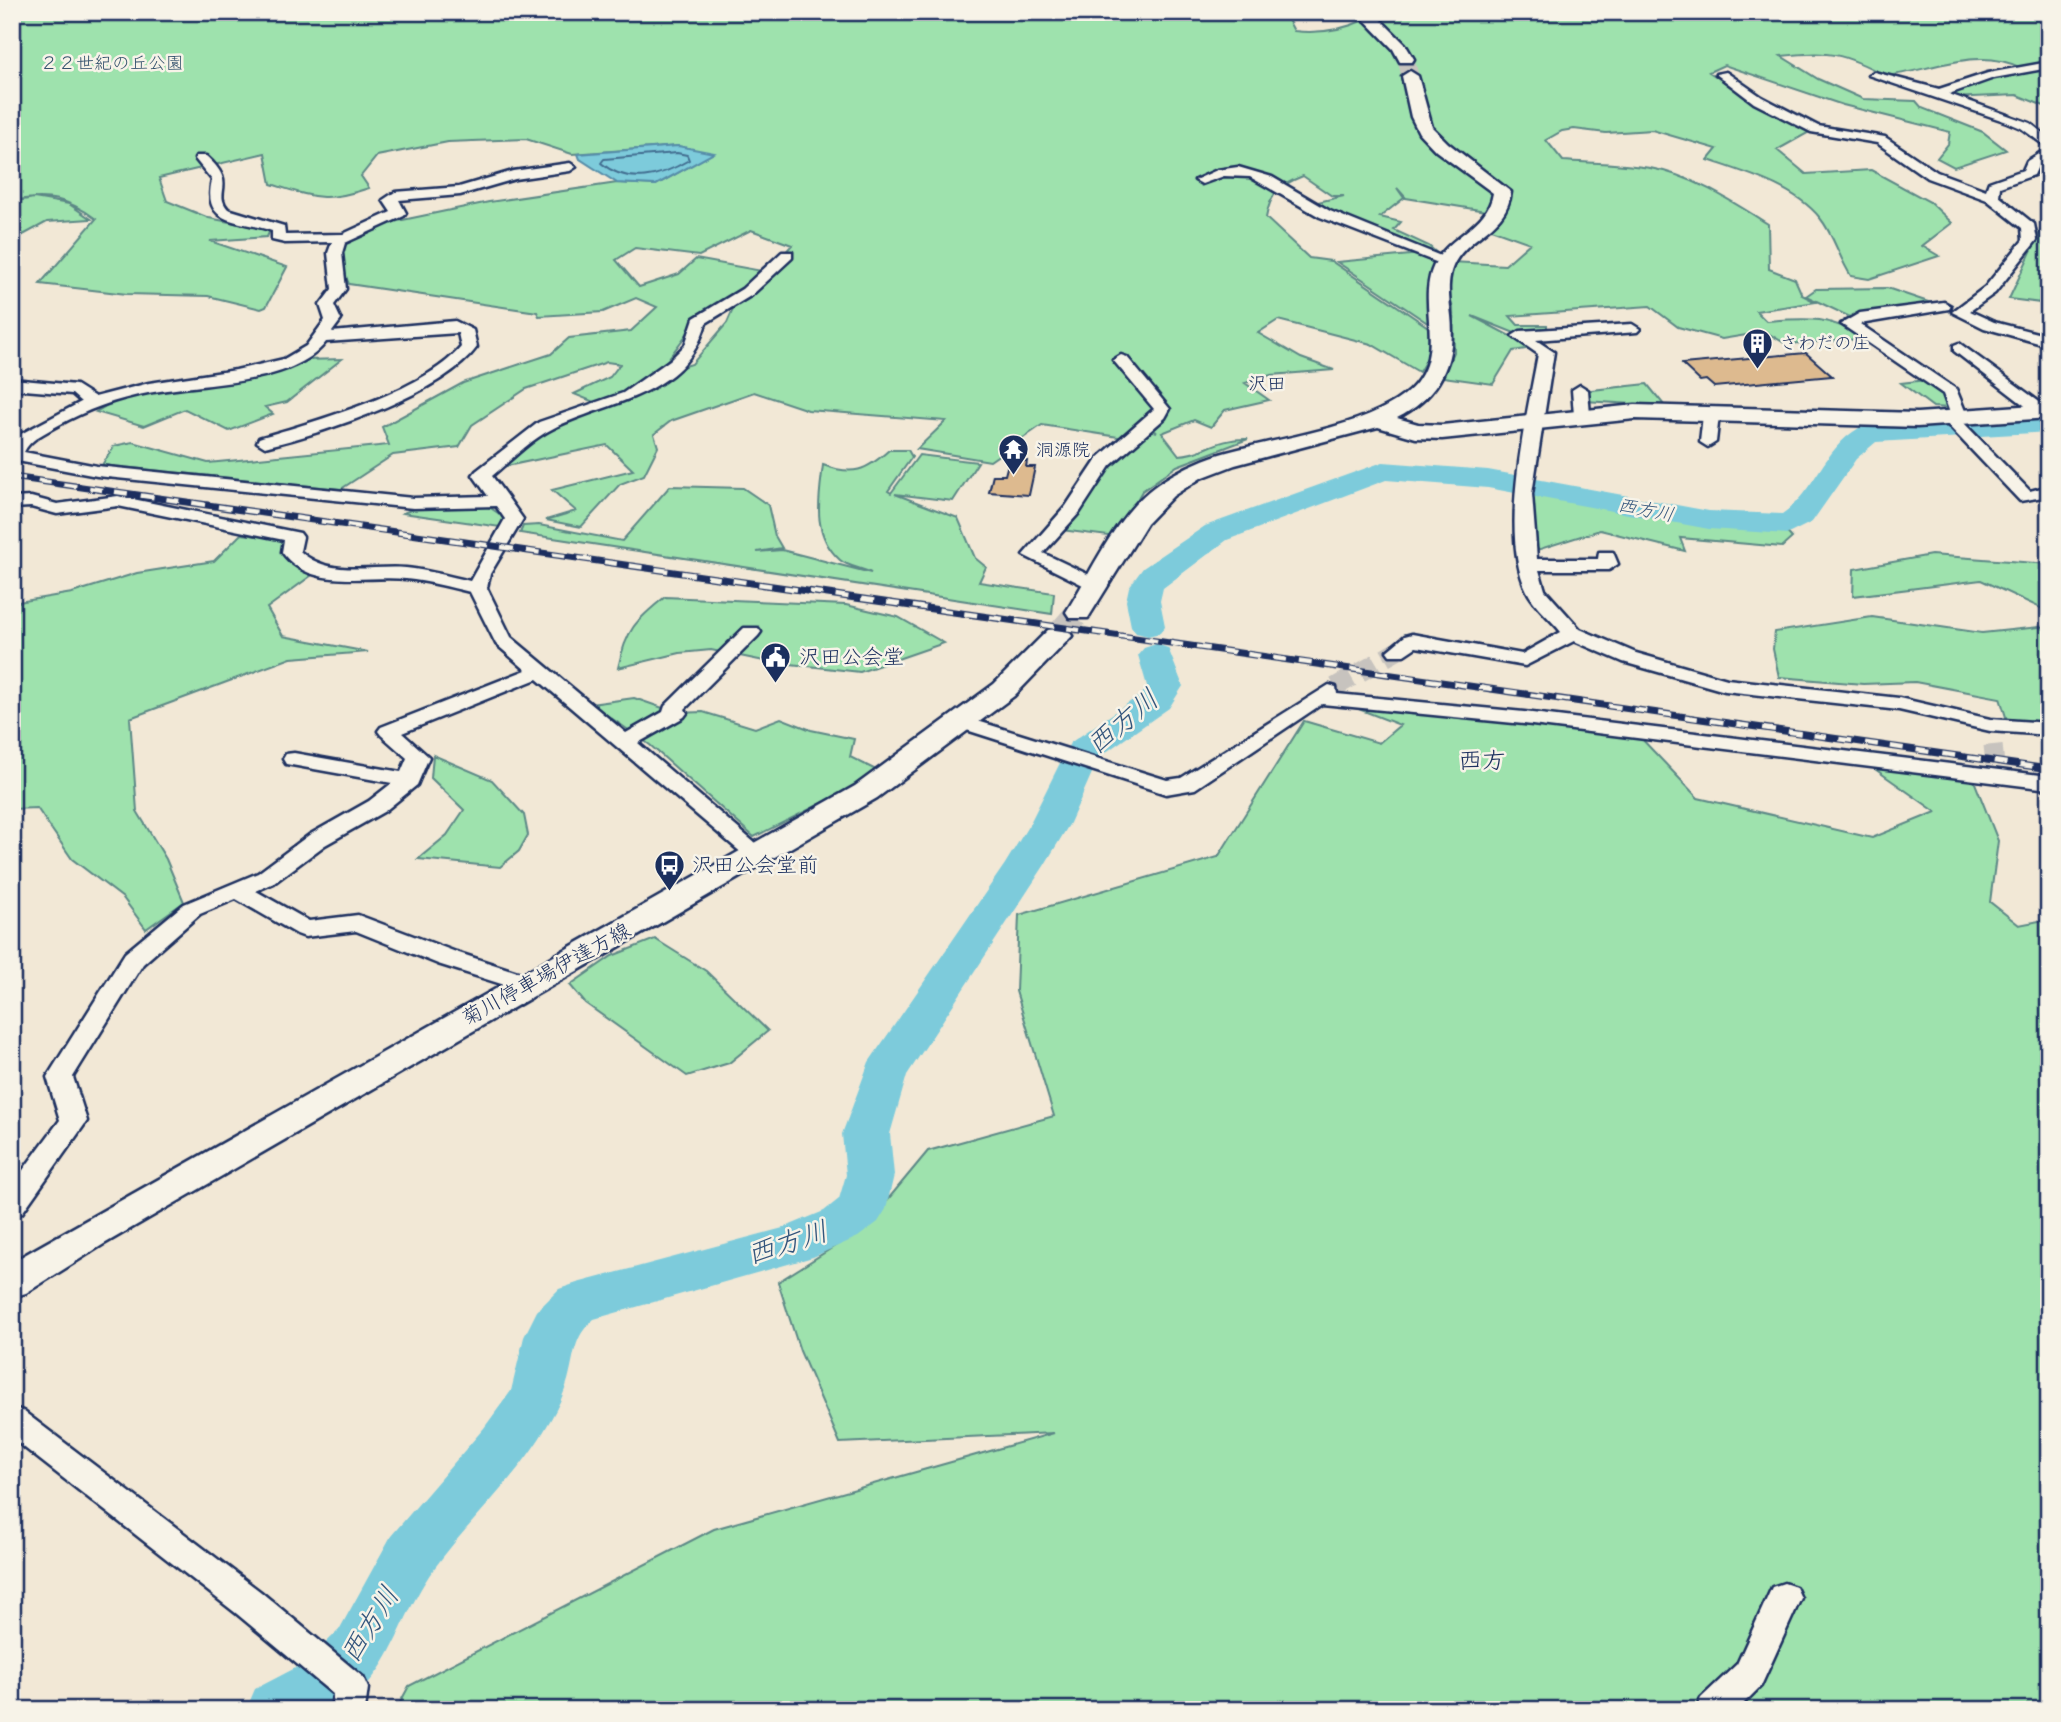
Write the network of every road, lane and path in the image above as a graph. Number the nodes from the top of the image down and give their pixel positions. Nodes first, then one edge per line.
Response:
1 (1364, 12) edge
2 (2049, 65) edge
3 (1722, 74) dead end
4 (1874, 75) dead end
5 (1940, 93) junction
6 (2049, 145) edge
7 (2049, 152) edge
8 (201, 159) dead end
9 (570, 167) dead end
10 (1202, 180) dead end
11 (1992, 197) junction
12 (343, 238) junction
13 (787, 255) dead end
14 (1446, 261) junction
15 (1944, 306) dead end
16 (1632, 328) dead end
17 (321, 338) junction
18 (2049, 341) edge
19 (1959, 348) dead end
20 (1121, 360) dead end
21 (12, 384) edge
22 (1580, 390) dead end
23 (92, 402) junction
24 (2046, 412) edge
25 (1582, 415) junction
26 (1712, 415) junction
27 (1377, 419) junction
28 (1535, 420) junction
29 (1959, 424) junction
30 (265, 442) dead end
31 (1708, 442) dead end
32 (13, 456) edge
33 (2049, 491) edge
34 (501, 501) junction
35 (12, 503) edge
36 (1605, 556) dead end
37 (1528, 565) junction
38 (1097, 586) junction
39 (478, 588) junction
40 (751, 632) dead end
41 (1573, 633) junction
42 (1397, 651) tunnel mouth
43 (538, 672) junction
44 (704, 696) dead end
45 (673, 707) junction
46 (961, 722) junction
47 (2049, 729) edge
48 (623, 743) junction
49 (1994, 753) junction
50 (294, 759) dead end
51 (409, 780) junction
52 (2049, 783) edge
53 (758, 855) junction
54 (238, 890) junction
55 (527, 984) junction
56 (12, 1206) edge
57 (12, 1282) edge
58 (12, 1420) edge
59 (1784, 1598) dead end
60 (349, 1699) edge
61 (1713, 1710) edge

1 - 14 main road
2 - 5 street
3 - 11 street
4 - 5 street
5 - 6 street
7 - 11 street
8 - 12 street
9 - 12 street
10 - 14 street
11 - 18 street
12 - 17 street
13 - 34 street
14 - 27 main road, 菊川停車場伊達方線
15 - 29 street
16 - 28 street
17 - 23 street
17 - 30 street
19 - 24 street
20 - 38 street
21 - 23 street
22 - 25 street
23 - 32 street
24 - 29 main road
25 - 26 main road
25 - 28 main road
26 - 29 main road
26 - 31 street
27 - 28 main road
27 - 38 main road, 菊川停車場伊達方線
28 - 37 street
29 - 33 street
32 - 34 street
34 - 39 street
35 - 39 street
36 - 37 street
37 - 41 street
38 - 46 main road, 菊川停車場伊達方線
39 - 43 street
40 - 45 street
41 - 42 street
41 - 49 street
43 - 48 street
43 - 51 street
44 - 45 street
45 - 48 street
46 - 49 street
46 - 53 main road, 菊川停車場伊達方線
47 - 49 street
48 - 53 street
49 - 52 street
50 - 51 street
51 - 54 street
53 - 55 main road, 菊川停車場伊達方線
54 - 55 street
54 - 56 street
55 - 57 main road, 菊川停車場伊達方線
58 - 60 street
59 - 61 street

